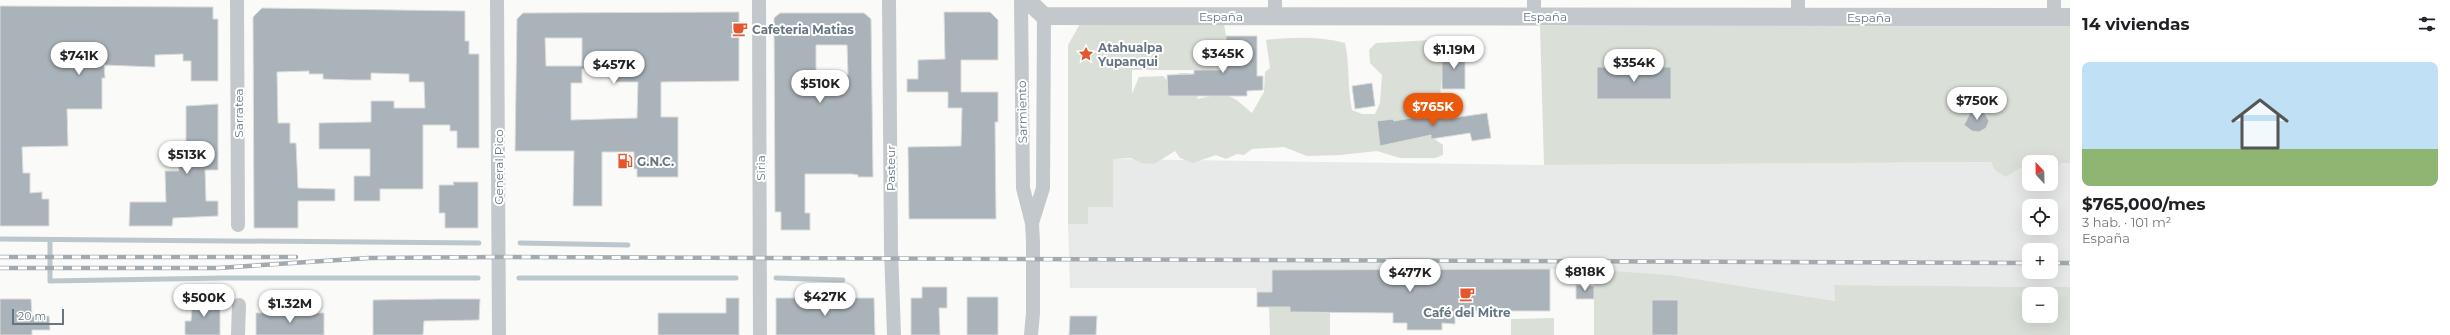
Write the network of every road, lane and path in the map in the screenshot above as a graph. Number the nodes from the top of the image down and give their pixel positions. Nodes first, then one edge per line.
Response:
1 (237, 0) edge
2 (497, 0) edge
3 (759, 0) edge
4 (889, 0) edge
5 (1021, 0) edge
6 (1027, 0) edge
7 (1275, 8) edge
8 (1534, 8) edge
9 (1798, 8) edge
10 (2059, 11) edge
11 (1044, 16) junction
12 (1032, 223) junction
13 (238, 225) dead end
14 (238, 304) dead end
15 (1033, 313) junction
16 (238, 335) edge
17 (499, 335) edge
18 (760, 335) edge
19 (894, 335) edge
20 (1031, 335) edge
21 (1036, 335) edge

1 - 13 street, Sarratea
2 - 17 street, General Pico
3 - 18 street, Siria
4 - 19 street, Pasteur
5 - 12 street, Sarmiento
6 - 11 street
7 - 8 street, España
7 - 11 street, España
8 - 9 street, España
9 - 10 street, España
11 - 12 street, Sarmiento
12 - 15 street, Sarmiento
14 - 16 street
15 - 20 street, Sarmiento
15 - 21 street, Sarmiento

